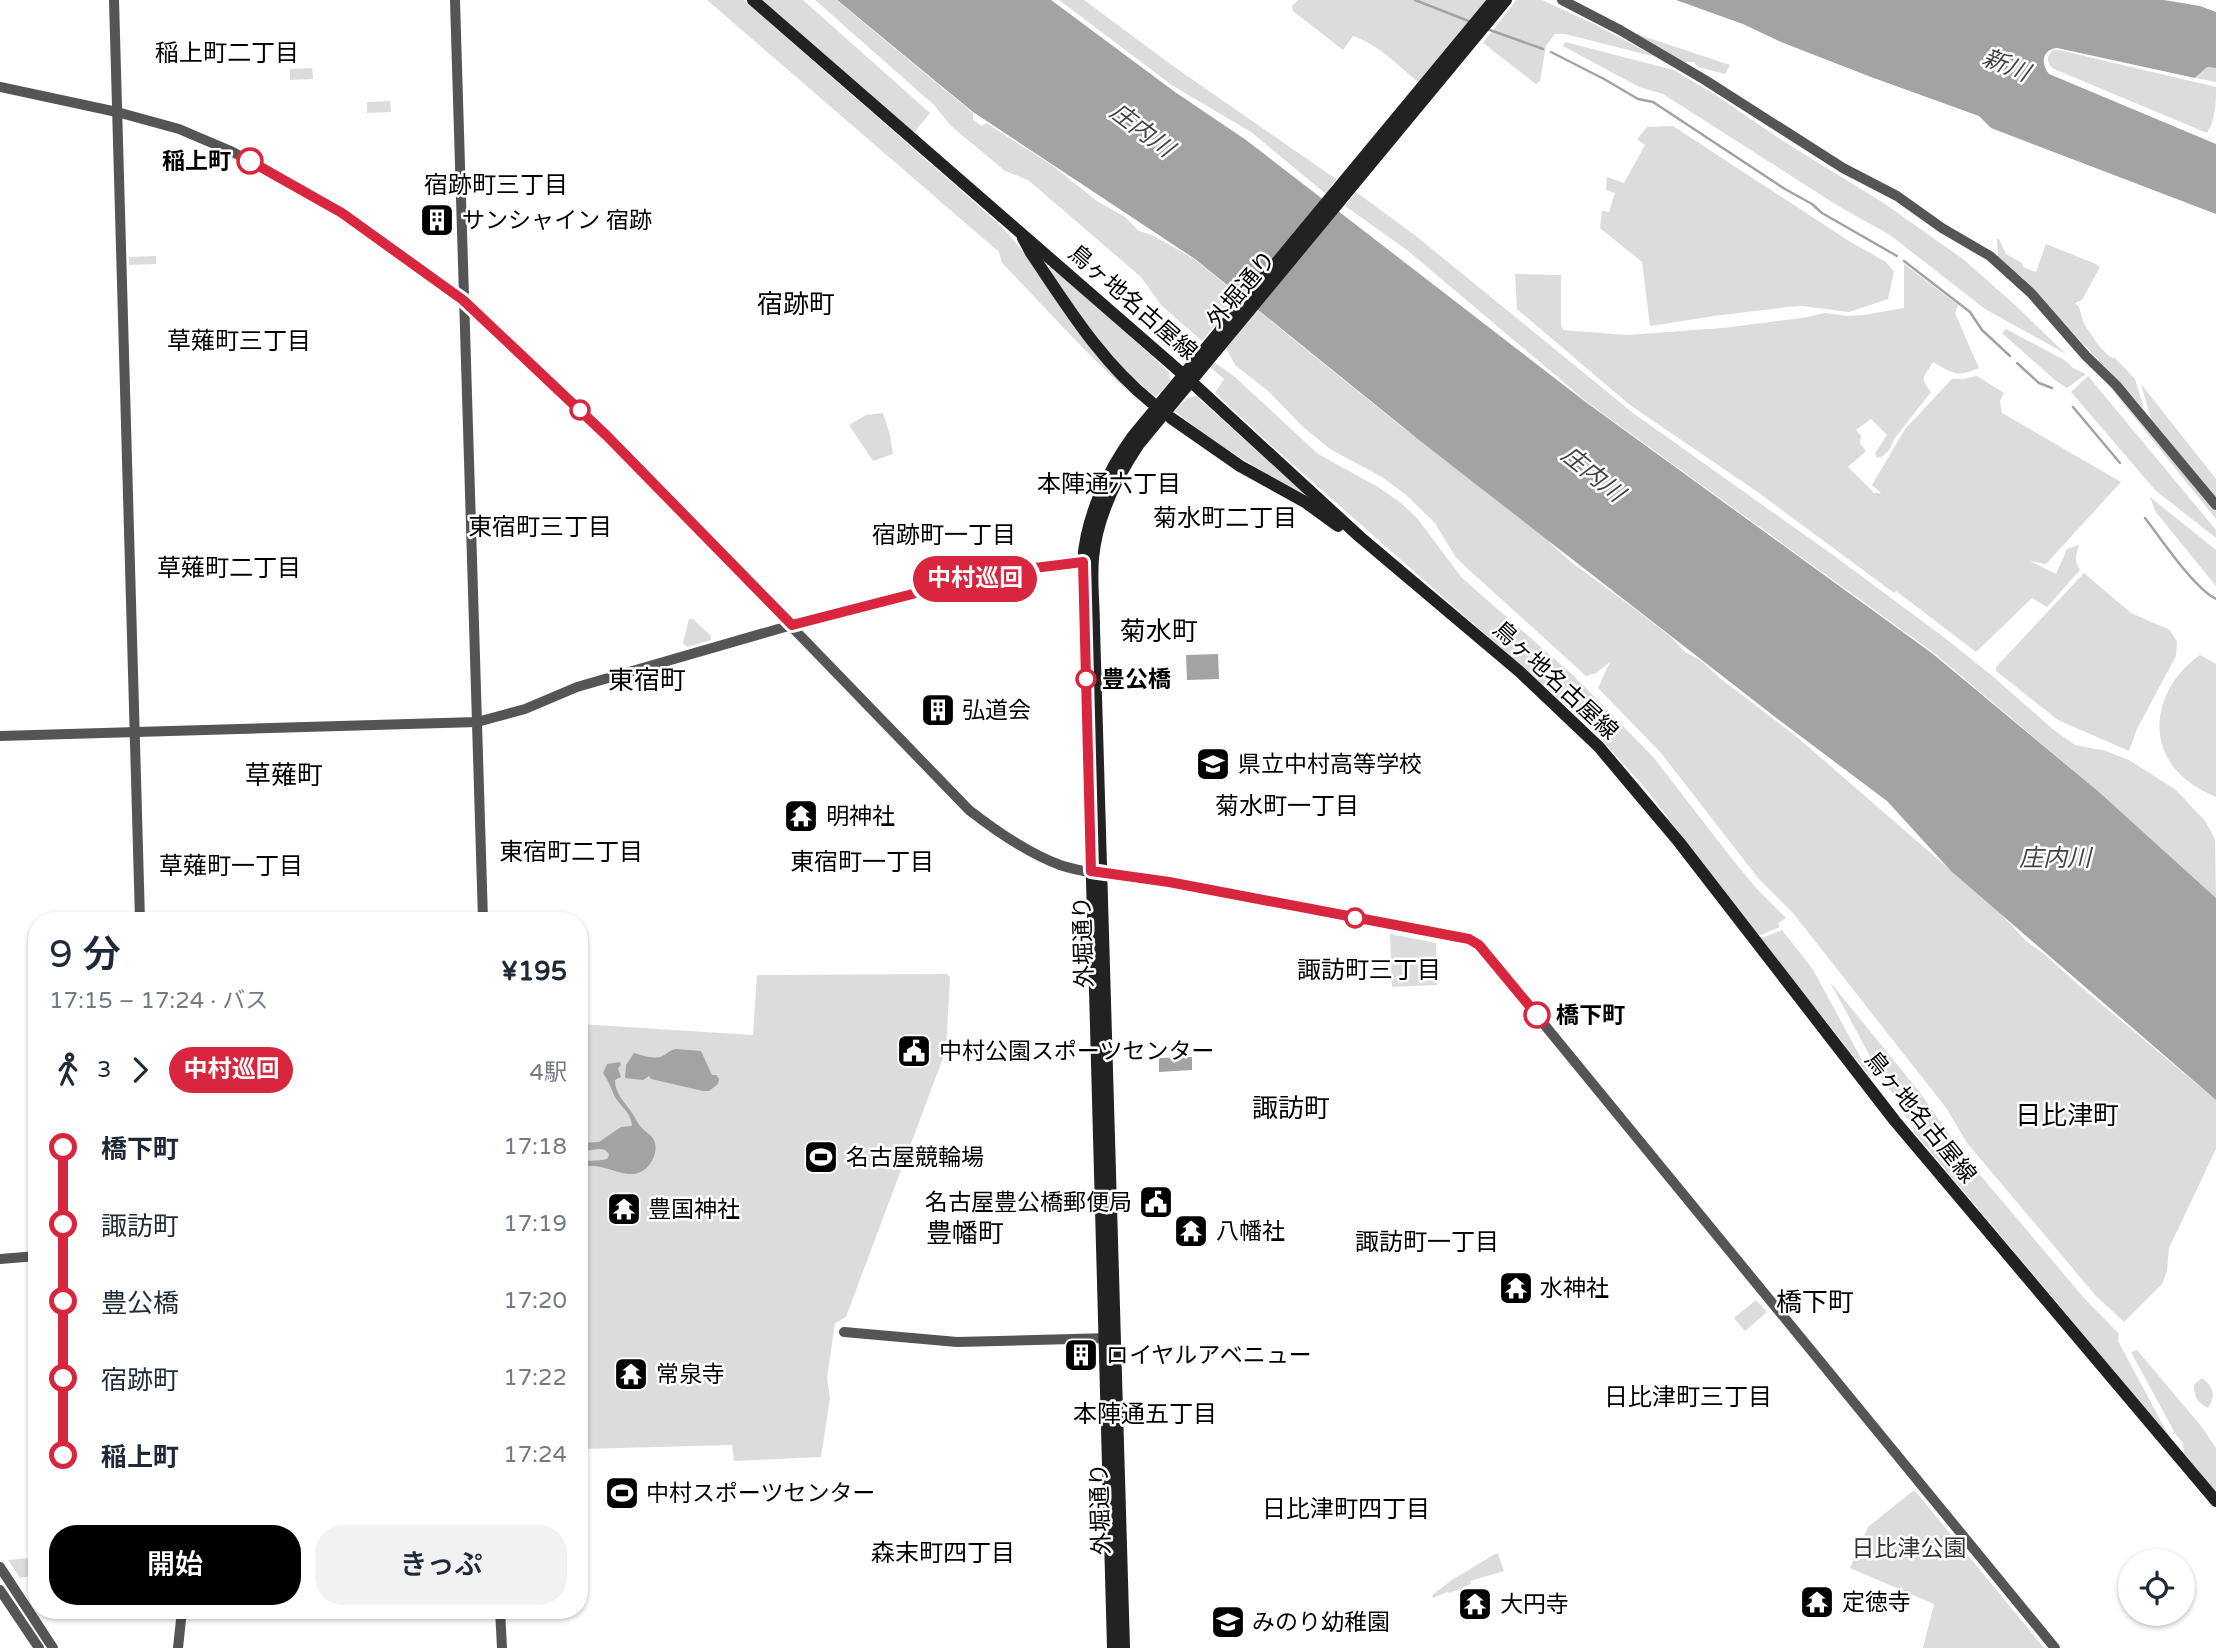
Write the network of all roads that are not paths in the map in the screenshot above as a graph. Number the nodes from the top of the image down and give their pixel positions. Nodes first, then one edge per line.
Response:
1 (114, 0) edge
2 (454, 0) edge
3 (753, 0) edge
4 (1494, 0) edge
5 (1506, 0) edge
6 (1562, 0) edge
7 (0, 87) edge
8 (117, 112) junction
9 (1020, 231) junction
10 (463, 300) junction
11 (1191, 376) junction
12 (1151, 402) dead end
13 (1171, 418) dead end
14 (2216, 505) edge
15 (1360, 537) junction
16 (1088, 562) junction
17 (792, 625) junction
18 (477, 723) junction
19 (135, 732) junction
20 (0, 736) edge
21 (1096, 872) junction
22 (140, 912) edge
23 (483, 912) edge
24 (28, 1257) edge
25 (0, 1259) edge
26 (844, 1332) dead end
27 (1110, 1338) junction
28 (2216, 1502) edge
29 (0, 1567) edge
30 (0, 1590) edge
31 (28, 1610) edge
32 (34, 1619) edge
33 (182, 1619) edge
34 (500, 1619) edge
35 (39, 1648) edge
36 (53, 1648) edge
37 (178, 1648) edge
38 (502, 1648) edge
39 (1113, 1648) edge
40 (1124, 1648) edge
41 (2055, 1648) edge

1 - 8 street
2 - 10 street
3 - 9 main road, 鳥ヶ地名古屋線
4 - 11 main road, 外堀通り
5 - 11 main road, 外堀通り
6 - 14 street
7 - 8 street
8 - 10 street
8 - 19 street
9 - 11 main road, 鳥ヶ地名古屋線
9 - 12 main road
10 - 17 street
10 - 18 street
11 - 15 main road, 鳥ヶ地名古屋線
11 - 16 main road, 外堀通り
13 - 15 main road
15 - 28 main road, 鳥ヶ地名古屋線
16 - 17 street
16 - 21 main road, 外堀通り
17 - 18 street
17 - 21 street
18 - 19 street
18 - 23 street
19 - 20 street
19 - 22 street
21 - 27 main road, 外堀通り
21 - 41 street
24 - 25 street
26 - 27 street
27 - 39 main road, 外堀通り
27 - 40 main road, 外堀通り
29 - 31 street
30 - 35 street
32 - 36 street
33 - 37 street
34 - 38 street

